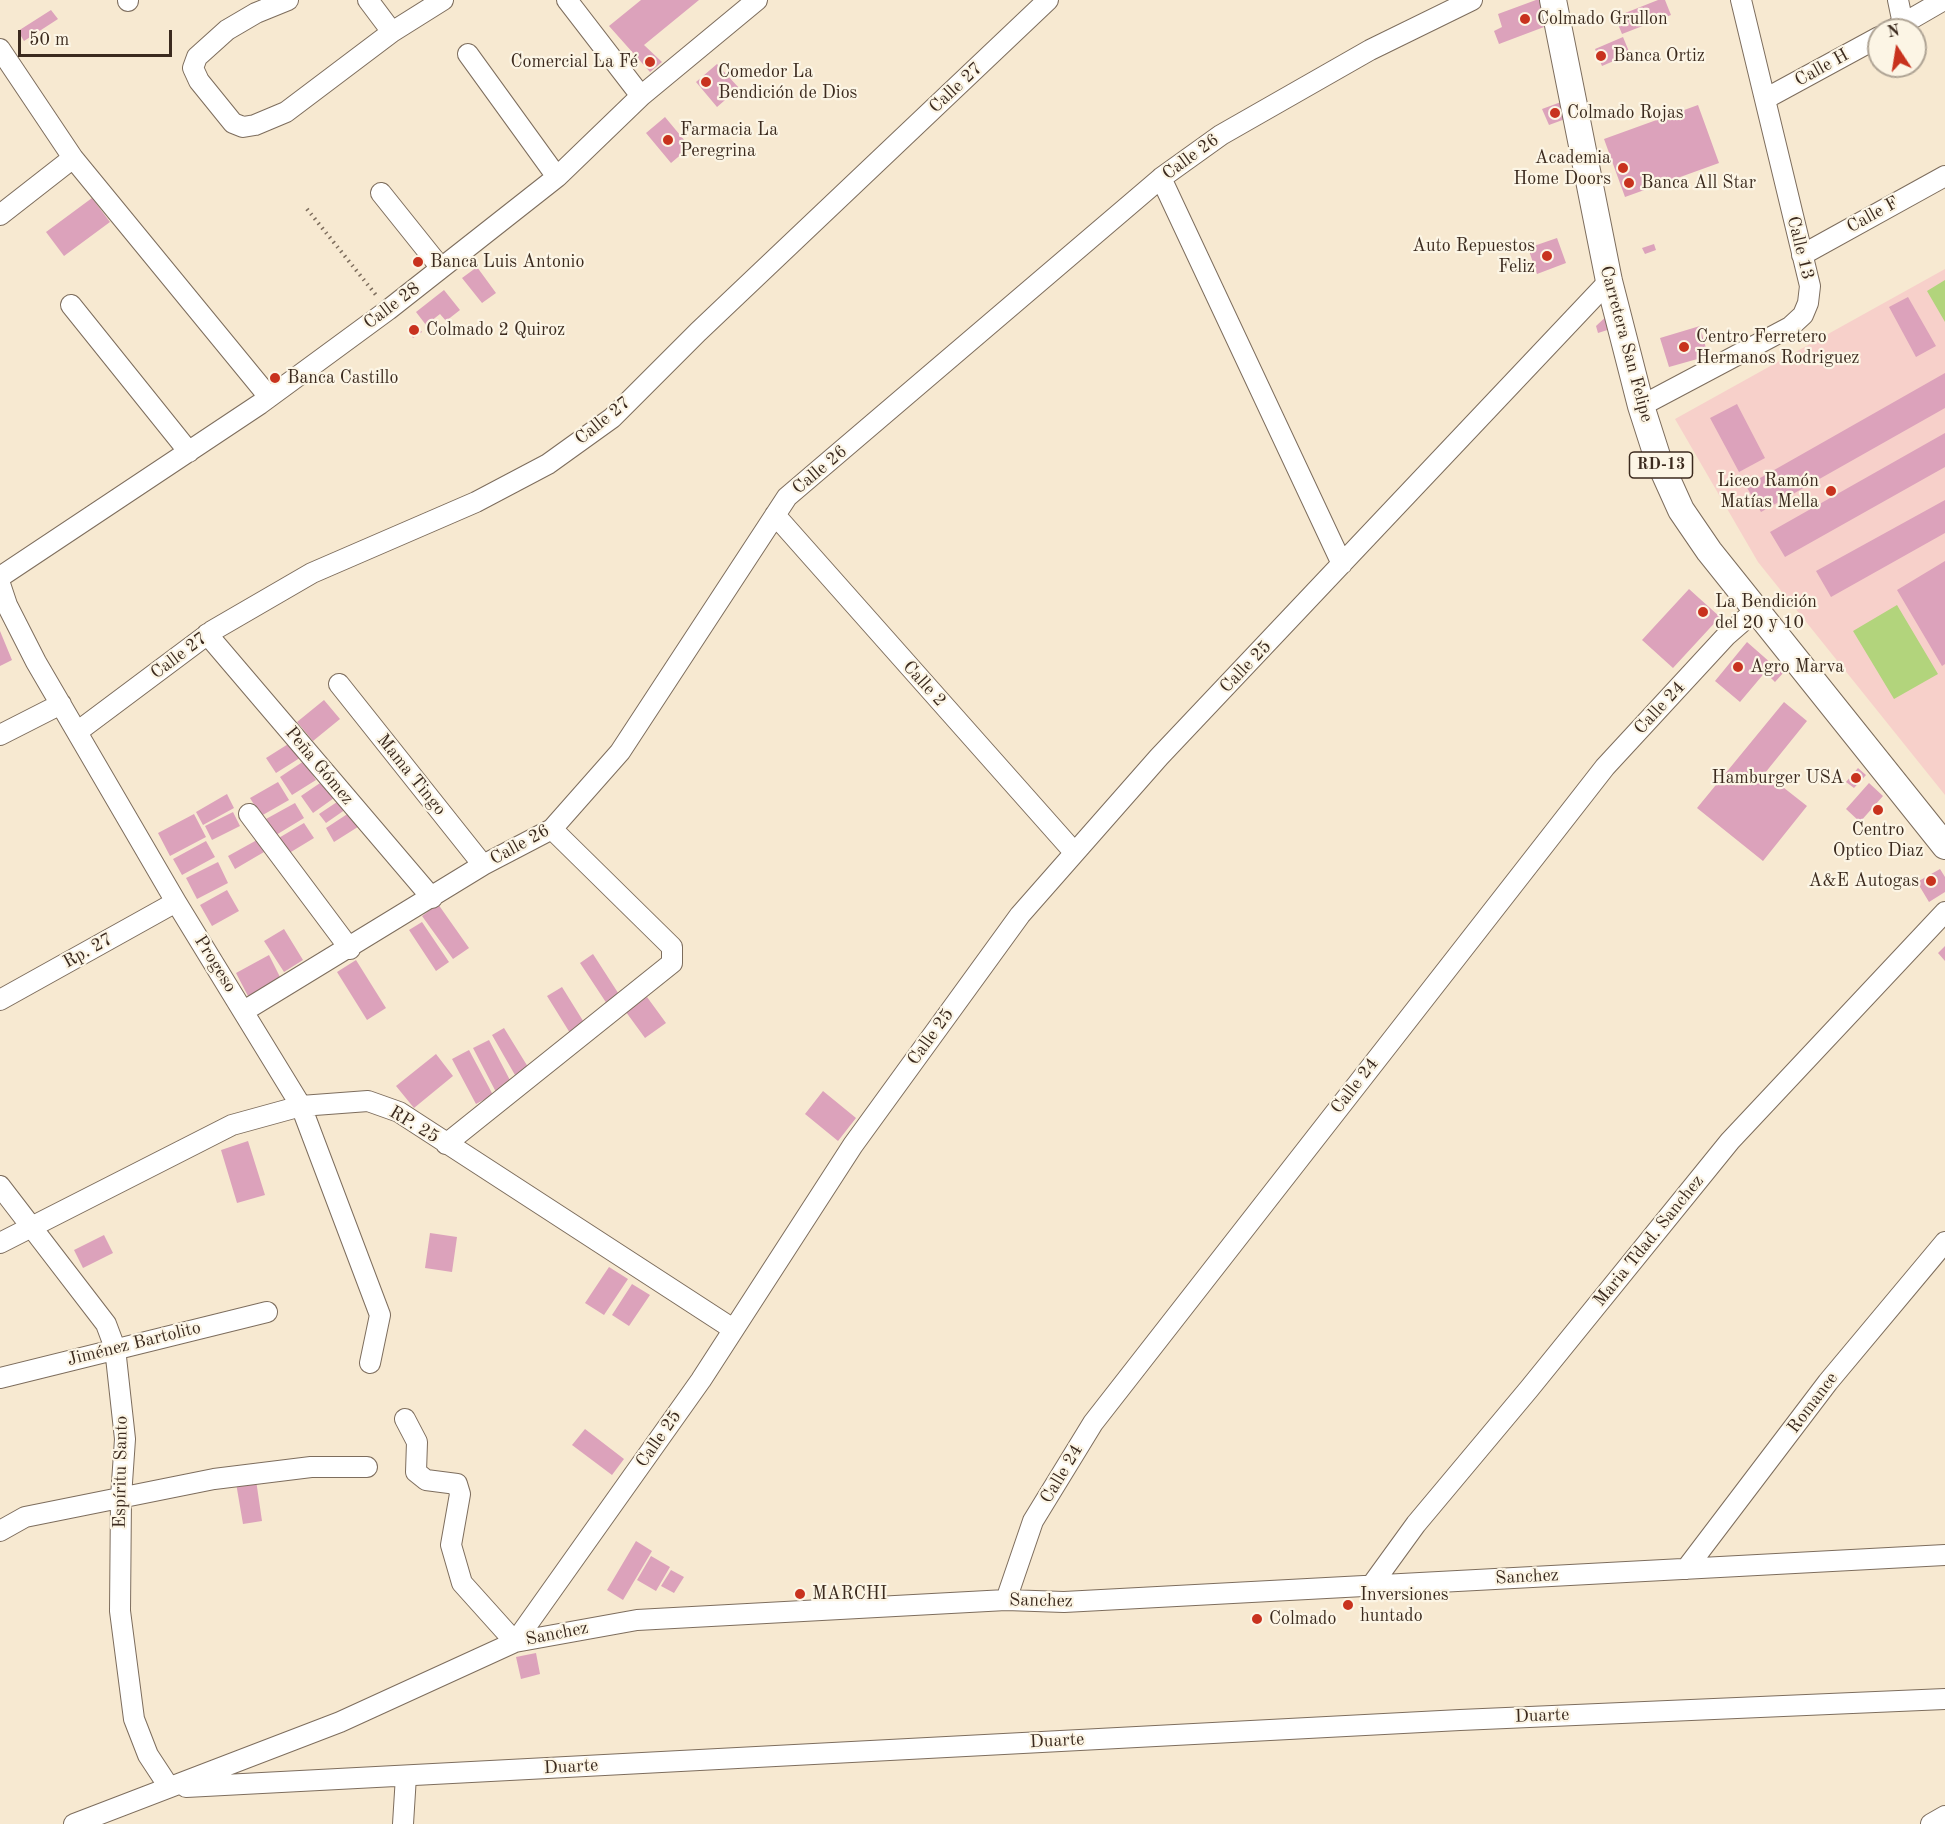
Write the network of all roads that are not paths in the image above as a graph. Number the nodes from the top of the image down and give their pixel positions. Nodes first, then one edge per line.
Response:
1 (288, 0) edge
2 (368, 0) edge
3 (443, 0) edge
4 (567, 0) edge
5 (1048, 0) edge
6 (1473, 0) edge
7 (1553, 0) edge
8 (1741, 0) edge
9 (1898, 0) edge
10 (1944, 0) edge
11 (755, 1) edge
12 (1898, 18) edge
13 (1913, 18) edge
14 (392, 32) junction
15 (1867, 44) edge
16 (0, 49) edge
17 (468, 54) dead end
18 (641, 96) junction
19 (1765, 99) junction
20 (73, 158) junction
21 (1945, 176) edge
22 (557, 177) junction
23 (1161, 178) junction
24 (381, 193) dead end
25 (0, 215) edge
26 (1802, 255) junction
27 (441, 268) junction
28 (1609, 281) junction
29 (71, 305) dead end
30 (269, 397) junction
31 (1641, 406) junction
32 (189, 452) junction
33 (775, 515) junction
34 (1342, 564) junction
35 (0, 577) edge
36 (0, 584) edge
37 (1757, 609) junction
38 (207, 634) junction
39 (339, 684) dead end
40 (61, 704) junction
41 (77, 732) junction
42 (0, 735) edge
43 (249, 814) dead end
44 (552, 828) junction
45 (1945, 846) edge
46 (1074, 852) junction
47 (483, 865) junction
48 (432, 898) junction
49 (176, 902) junction
50 (1945, 912) edge
51 (350, 949) junction
52 (0, 1000) edge
53 (244, 1011) junction
54 (301, 1106) junction
55 (446, 1144) junction
56 (0, 1186) edge
57 (30, 1226) junction
58 (1945, 1242) edge
59 (0, 1243) edge
60 (267, 1312) dead end
61 (733, 1329) junction
62 (115, 1348) junction
63 (370, 1363) dead end
64 (0, 1378) edge
65 (405, 1419) dead end
66 (367, 1467) dead end
67 (121, 1497) junction
68 (0, 1532) edge
69 (1945, 1555) edge
70 (1686, 1569) junction
71 (1371, 1586) junction
72 (1006, 1600) junction
73 (515, 1642) junction
74 (1945, 1700) edge
75 (406, 1776) junction
76 (169, 1787) junction
77 (1945, 1816) edge
78 (74, 1824) edge
79 (403, 1824) edge
80 (1931, 1824) edge

1 - 14 street
2 - 14 street
3 - 14 street
4 - 18 street
5 - 38 street, Calle 27
6 - 23 street, Calle 26
7 - 28 main road, Carretera San Felipe / RD-13
8 - 19 street, Calle 13
9 - 12 street
10 - 13 street
11 - 18 street, Calle 28
15 - 19 street, Calle H
16 - 20 street
17 - 22 street
18 - 22 street, Calle 28
19 - 26 street, Calle 13
20 - 25 street
20 - 30 street
21 - 26 street, Calle F
22 - 27 street, Calle 28
23 - 33 street, Calle 26
23 - 34 street
24 - 27 street
26 - 31 street, Calle 13
27 - 30 street, Calle 28
28 - 31 main road, Carretera San Felipe / RD-13
28 - 34 street, Calle 25
29 - 32 street
30 - 32 street, Calle 28
31 - 37 main road, Carretera San Felipe / RD-13
32 - 35 street, Calle 28
33 - 44 street, Calle 26
33 - 46 street, Calle 2
34 - 46 street, Calle 25
36 - 40 street, Progeso
37 - 45 main road, Carretera San Felipe / RD-13
37 - 72 street, Calle 24
38 - 41 street, Calle 27
38 - 48 street, Peña Gómez
39 - 47 street, Mama Tingo
40 - 41 street, Progeso
40 - 42 street
41 - 49 street, Progeso
43 - 51 street
44 - 47 street, Calle 26
44 - 55 street
46 - 61 street, Calle 25
47 - 48 street, Calle 26
48 - 51 street, Calle 26
49 - 52 street, Rp. 27
49 - 53 street, Progeso
50 - 71 street, Maria Tdad. Sanchez
51 - 53 street, Calle 26
53 - 54 street, Progeso
54 - 55 street, RP. 25
54 - 57 street, RP. 25
54 - 63 street, Progeso
55 - 61 street, RP. 25
56 - 57 street, Espíritu Santo
57 - 59 street, RP. 25
57 - 62 street, Espíritu Santo
58 - 70 street, Romance
60 - 62 street, Jiménez Bartolito
61 - 73 street, Calle 25
62 - 64 street, Jiménez Bartolito
62 - 67 street, Espíritu Santo
65 - 73 street
66 - 67 street
67 - 68 street
67 - 76 street, Espíritu Santo
69 - 70 street, Sanchez
70 - 71 street, Sanchez
71 - 72 street, Sanchez
72 - 73 street, Sanchez
73 - 76 street, Sanchez
74 - 75 street, Duarte
75 - 76 street, Duarte
75 - 79 street
76 - 78 street, Sanchez
77 - 80 street

